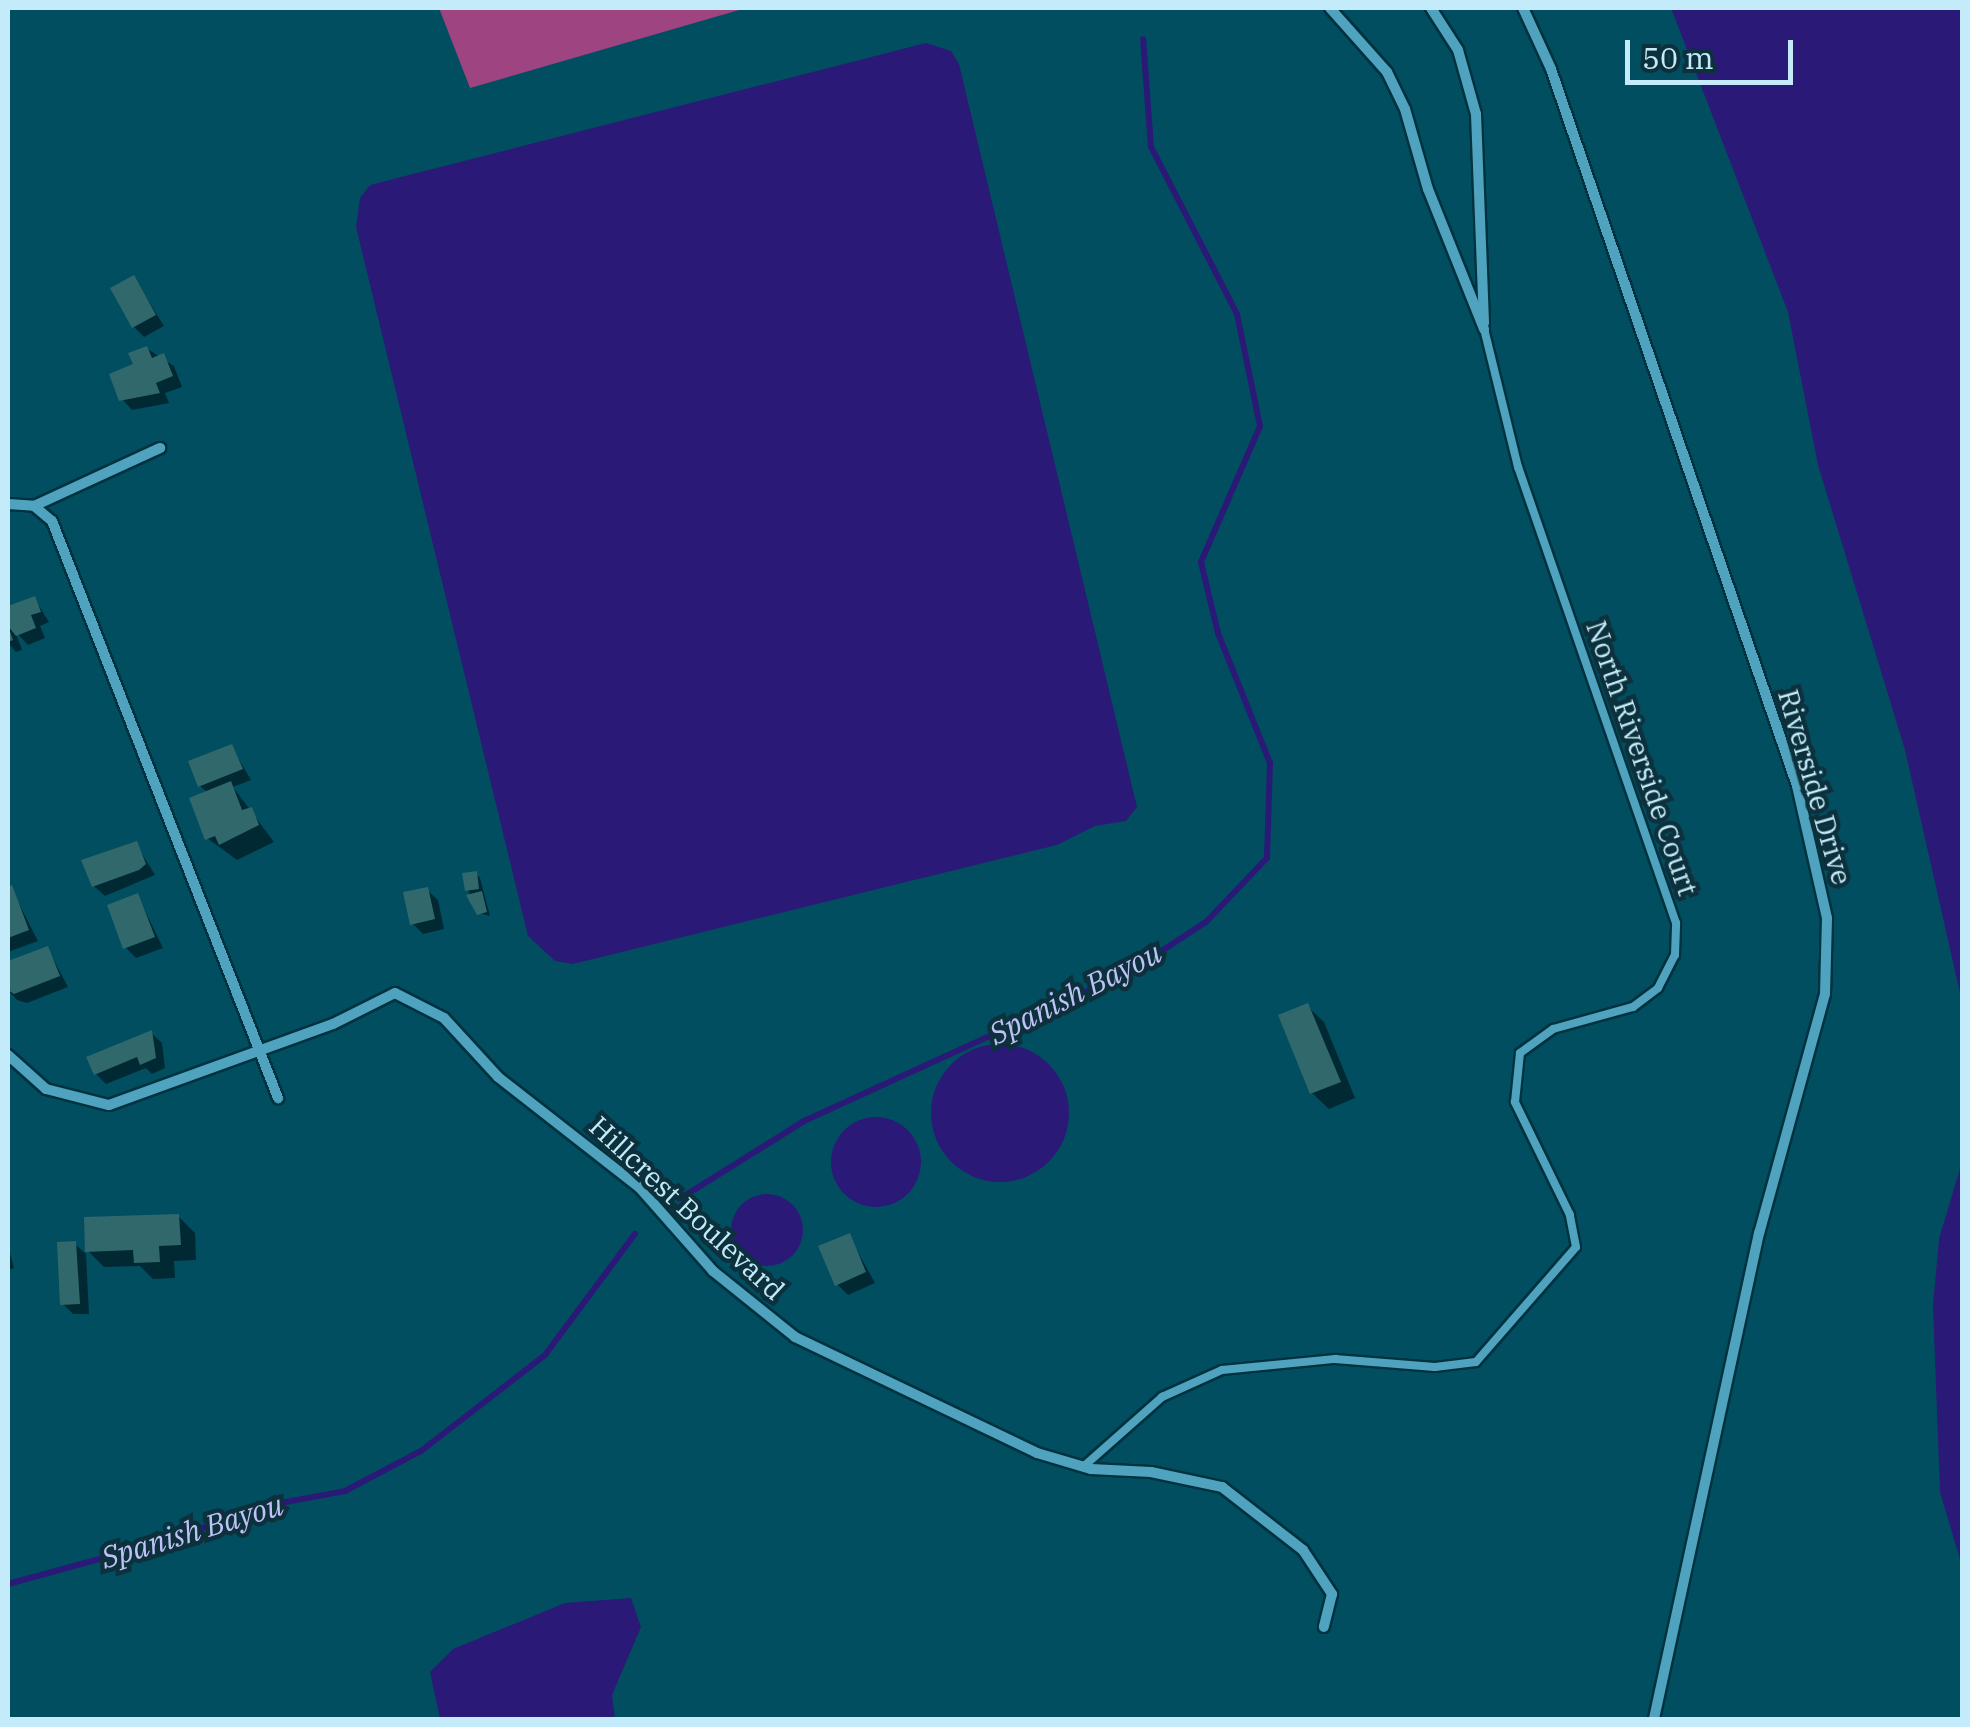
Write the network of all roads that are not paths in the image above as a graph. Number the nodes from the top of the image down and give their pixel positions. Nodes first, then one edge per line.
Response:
1 (1330, 8) edge
2 (1431, 8) edge
3 (1523, 8) edge
4 (1484, 329) junction
5 (160, 448) dead end
6 (8, 504) edge
7 (34, 506) junction
8 (257, 1052) junction
9 (8, 1055) edge
10 (278, 1098) dead end
11 (1083, 1467) junction
12 (1324, 1627) dead end
13 (1654, 1720) edge

1 - 4 street, North Riverside Court
2 - 4 street
3 - 13 street, Riverside Drive
4 - 11 lane, North Riverside Court
5 - 7 street
6 - 7 street
7 - 8 street
8 - 9 street
8 - 10 street
8 - 11 street, Hillcrest Boulevard
11 - 12 street, Hillcrest Boulevard

